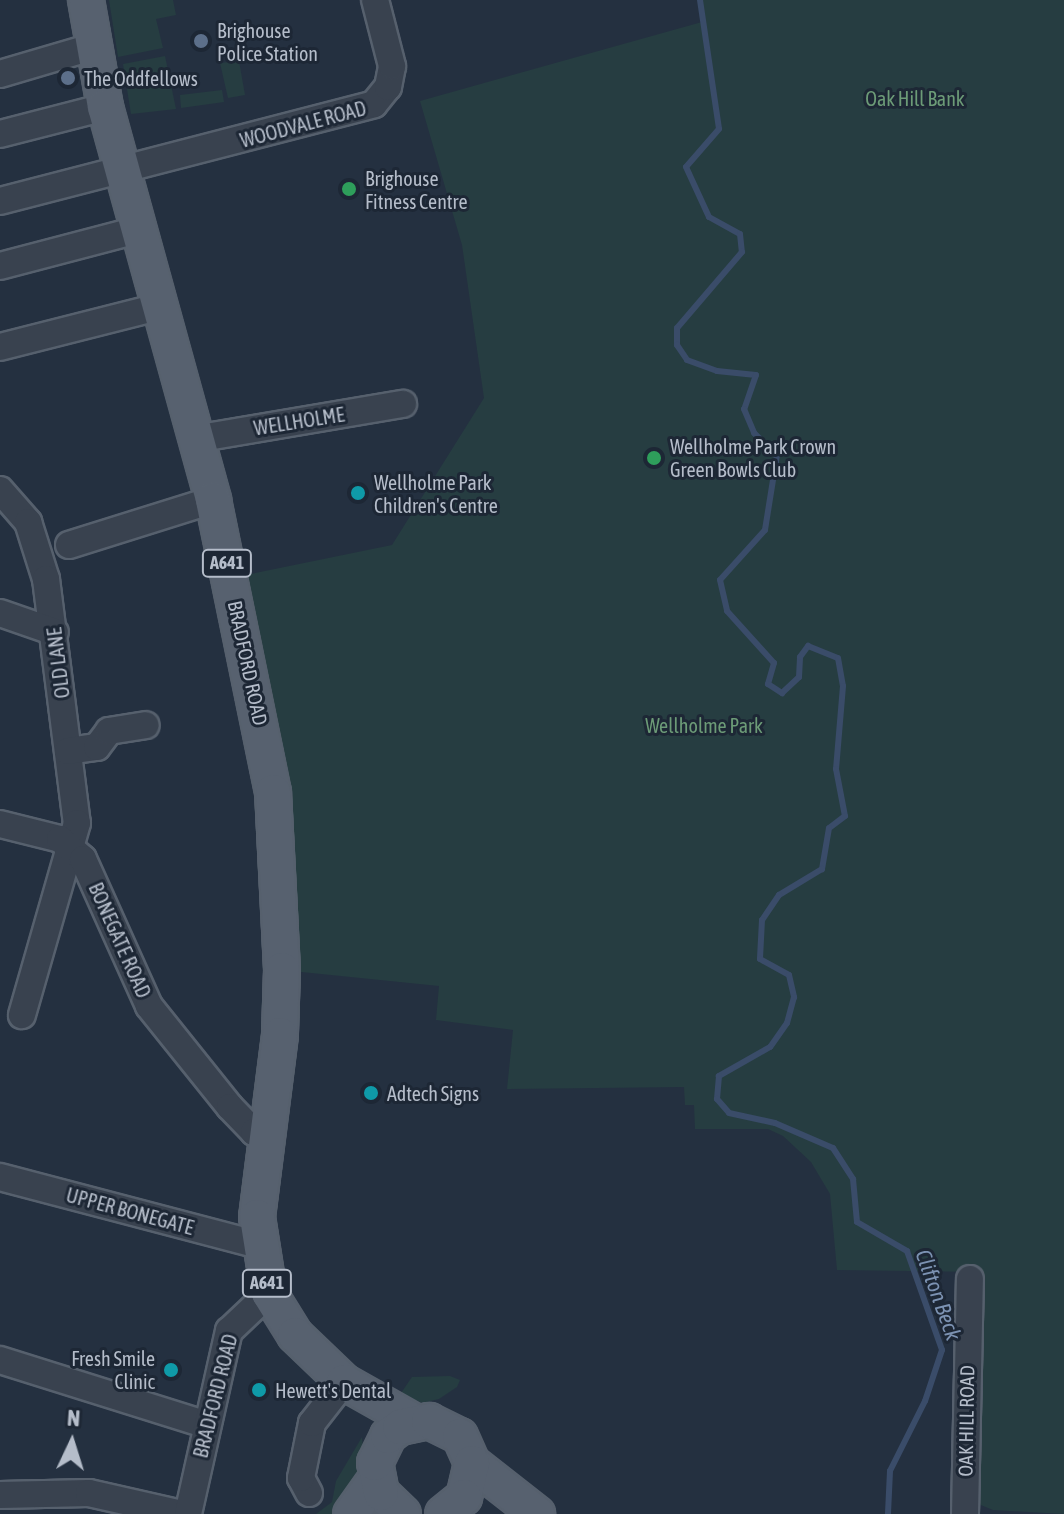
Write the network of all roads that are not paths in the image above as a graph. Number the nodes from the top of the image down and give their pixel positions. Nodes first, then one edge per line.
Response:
1 (86, 0) edge
2 (375, 0) edge
3 (92, 47) junction
4 (0, 74) edge
5 (105, 107) junction
6 (0, 134) edge
7 (123, 170) junction
8 (0, 201) edge
9 (137, 230) junction
10 (0, 266) edge
11 (158, 307) junction
12 (0, 347) edge
13 (403, 404) dead end
14 (195, 439) junction
15 (0, 490) edge
16 (213, 500) junction
17 (69, 545) dead end
18 (0, 613) edge
19 (55, 632) junction
20 (146, 725) dead end
21 (68, 751) junction
22 (0, 824) edge
23 (71, 848) junction
24 (22, 1015) dead end
25 (220, 1091) junction
26 (274, 1101) junction
27 (269, 1139) junction
28 (0, 1177) edge
29 (259, 1245) junction
30 (970, 1279) dead end
31 (269, 1293) junction
32 (0, 1360) edge
33 (351, 1388) junction
34 (415, 1422) junction
35 (204, 1424) junction
36 (472, 1463) junction
37 (376, 1471) junction
38 (309, 1493) dead end
39 (0, 1495) edge
40 (450, 1513) edge
41 (185, 1514) edge
42 (351, 1514) edge
43 (403, 1514) edge
44 (537, 1514) edge
45 (965, 1514) edge

1 - 3 main road, BRADFORD ROAD / A641
2 - 7 street, WOODVALE ROAD
3 - 4 street
3 - 5 main road, BRADFORD ROAD / A641
5 - 6 street
5 - 7 main road, BRADFORD ROAD / A641
7 - 8 street, WOODVALE ROAD
7 - 9 main road, BRADFORD ROAD / A641
9 - 10 street
9 - 11 main road, BRADFORD ROAD / A641
11 - 12 street
11 - 14 main road, BRADFORD ROAD / A641
13 - 14 street, WELLHOLME
14 - 16 main road, BRADFORD ROAD / A641
15 - 19 street, OLD LANE
16 - 17 street
16 - 26 main road, BRADFORD ROAD / A641
18 - 19 street
19 - 21 street, OLD LANE
20 - 21 street
21 - 23 street, OLD LANE
22 - 23 street
23 - 24 street, OLD LANE
23 - 25 street, BONEGATE ROAD
25 - 26 street
25 - 27 street, BONEGATE ROAD
26 - 27 main road, BRADFORD ROAD / A641
27 - 29 main road, BRADFORD ROAD / A641
28 - 29 street, UPPER BONEGATE
29 - 31 main road, BRADFORD ROAD / A641
30 - 45 street, OAK HILL ROAD
31 - 33 main road, BRADFORD ROAD / A641
31 - 35 street, BRADFORD ROAD
32 - 35 street
33 - 34 main road, BRADFORD ROAD / A641
33 - 37 main road
33 - 38 street
34 - 36 main road, BRADFORD ROAD
34 - 37 main road
35 - 41 street, BRADFORD ROAD
36 - 40 main road
36 - 44 main road
37 - 42 main road
37 - 43 main road
39 - 41 street

